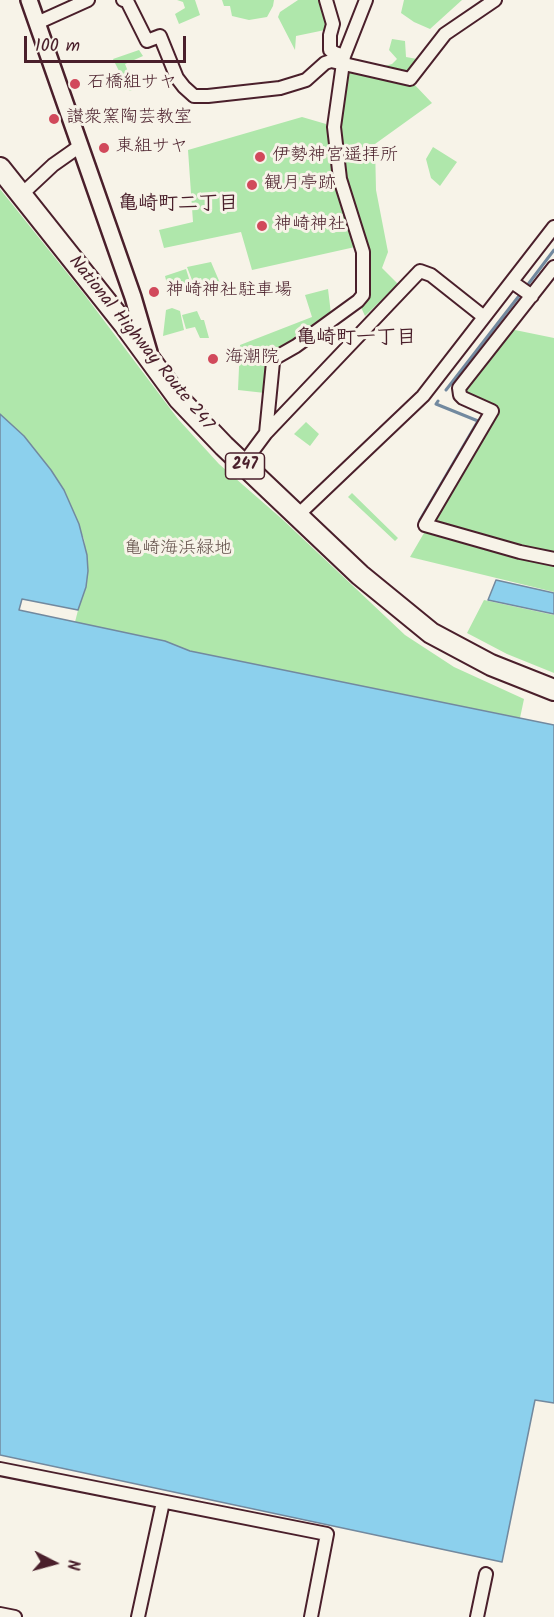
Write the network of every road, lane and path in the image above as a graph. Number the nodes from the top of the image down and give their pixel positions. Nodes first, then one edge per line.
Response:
1 (29, 0) edge
2 (88, 0) edge
3 (123, 0) edge
4 (326, 0) edge
5 (366, 0) edge
6 (495, 0) edge
7 (37, 23) junction
8 (344, 60) junction
9 (80, 146) junction
10 (0, 168) edge
11 (21, 195) junction
12 (554, 227) edge
13 (554, 267) edge
14 (512, 282) junction
15 (528, 293) junction
16 (483, 317) junction
17 (151, 360) junction
18 (266, 433) junction
19 (243, 464) junction
20 (298, 515) junction
21 (554, 559) edge
22 (554, 690) edge
23 (0, 1469) edge
24 (163, 1502) junction
25 (486, 1574) dead end
26 (0, 1614) edge
27 (15, 1617) edge
28 (138, 1617) edge
29 (311, 1617) edge
30 (477, 1617) edge

1 - 7 street
2 - 7 street
3 - 8 street
4 - 8 street
5 - 8 street
6 - 8 street
7 - 9 street
8 - 18 street
9 - 11 street
9 - 17 street
10 - 11 highway, National Highway Route 247 / 247
11 - 17 highway, National Highway Route 247 / 247
12 - 14 street
13 - 15 street
14 - 15 street
14 - 16 street
15 - 21 street
16 - 18 street
16 - 20 street
17 - 19 highway, National Highway Route 247 / 247
18 - 19 street
19 - 20 highway, National Highway Route 247 / 247
20 - 22 highway, National Highway Route 247 / 247
23 - 24 street
24 - 28 street
24 - 29 street
25 - 30 street
26 - 27 street

